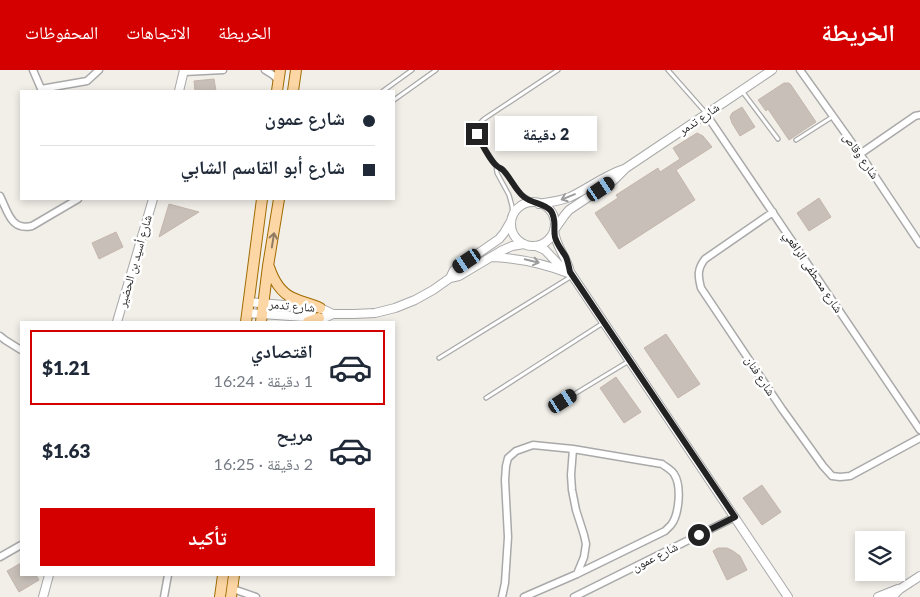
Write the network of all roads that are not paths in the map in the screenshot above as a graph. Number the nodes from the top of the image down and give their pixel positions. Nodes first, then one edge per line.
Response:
1 (33, 70) edge
2 (99, 70) edge
3 (223, 70) edge
4 (265, 70) edge
5 (296, 70) edge
6 (412, 70) edge
7 (436, 70) edge
8 (558, 70) edge
9 (668, 70) edge
10 (772, 70) edge
11 (800, 70) edge
12 (184, 71) edge
13 (279, 81) edge
14 (41, 90) edge
15 (180, 90) edge
16 (293, 90) edge
17 (384, 90) edge
18 (742, 90) junction
19 (395, 99) edge
20 (706, 114) junction
21 (920, 115) edge
22 (832, 117) junction
23 (778, 139) dead end
24 (796, 140) dead end
25 (860, 154) junction
26 (496, 166) junction
27 (626, 168) junction
28 (0, 196) edge
29 (76, 200) edge
30 (153, 200) edge
31 (262, 200) edge
32 (279, 200) edge
33 (536, 203) junction
34 (773, 212) junction
35 (512, 219) junction
36 (554, 230) junction
37 (524, 244) junction
38 (920, 244) edge
39 (536, 246) junction
40 (491, 257) junction
41 (268, 266) junction
42 (571, 274) junction
43 (450, 278) junction
44 (248, 302) junction
45 (262, 313) edge
46 (319, 313) junction
47 (247, 318) edge
48 (118, 321) edge
49 (309, 321) edge
50 (604, 323) junction
51 (0, 336) edge
52 (20, 349) edge
53 (440, 358) dead end
54 (629, 360) junction
55 (486, 398) dead end
56 (563, 401) dead end
57 (920, 430) edge
58 (920, 438) edge
59 (573, 449) junction
60 (735, 517) junction
61 (20, 546) edge
62 (0, 557) edge
63 (577, 574) junction
64 (49, 576) edge
65 (168, 576) edge
66 (234, 576) edge
67 (920, 576) edge
68 (222, 580) edge
69 (900, 589) junction
70 (232, 593) edge
71 (43, 597) edge
72 (164, 597) edge
73 (220, 597) edge
74 (256, 597) edge
75 (502, 597) edge
76 (524, 597) edge
77 (574, 597) edge
78 (788, 597) edge
79 (878, 597) edge
80 (892, 597) edge

1 - 14 street
2 - 14 street
3 - 12 street
4 - 13 street
5 - 16 main road
6 - 17 lane
7 - 19 lane
8 - 26 lane
9 - 20 lane
10 - 18 street, شارع تدمر
11 - 22 street, شارع وقاص
12 - 15 street
18 - 20 street, شارع تدمر
18 - 23 lane
20 - 27 street, شارع تدمر
20 - 34 street, شارع مصطفى الرافعي
21 - 25 street
22 - 24 lane
22 - 25 street, شارع وقاص
25 - 38 street, شارع وقاص
26 - 33 lane
26 - 35 lane
27 -> 33 street, شارع تدمر
27 - 36 street, شارع تدمر
28 - 29 street
30 - 48 street, شارع أسيد بن الحضير
31 - 44 main road
41 -> 32 main road
33 - 35 street
33 - 36 street
34 - 57 street, شارع مصطفى الرافعي
34 - 58 street, شارع فنان
35 - 37 street
35 - 43 street, شارع تدمر
36 - 39 street
36 - 42 street
37 - 39 street
37 - 40 street, شارع تدمر
39 - 42 street
40 -> 42 street
40 - 43 street, شارع تدمر
41 - 45 main road
41 - 46 main road
42 - 50 street
42 - 53 lane
43 - 46 street, شارع تدمر
44 - 45 street, شارع تدمر
44 - 47 main road
45 - 46 street, شارع تدمر
45 - 47 street, شارع تدمر
46 - 49 main road
50 - 54 street
50 - 55 lane
51 - 52 street
54 - 56 lane
54 - 60 street
59 - 63 street
59 - 63 street
59 - 75 street
60 - 77 street, شارع عمون
60 - 78 street
61 - 62 street
63 - 76 street
64 - 71 street
65 - 72 street
66 - 70 main road
67 - 69 street
68 - 70 main road
68 - 73 main road
69 - 79 street
69 - 80 street
70 - 74 street

